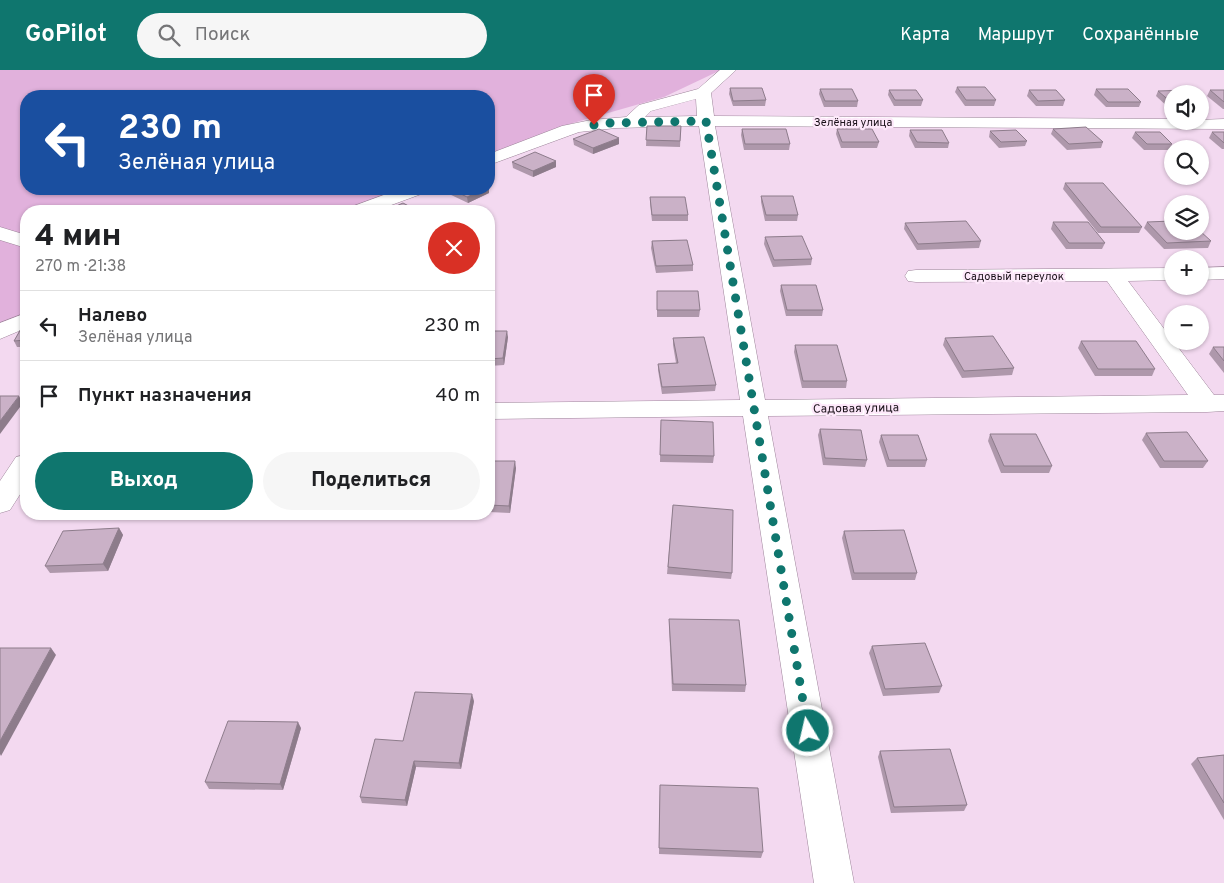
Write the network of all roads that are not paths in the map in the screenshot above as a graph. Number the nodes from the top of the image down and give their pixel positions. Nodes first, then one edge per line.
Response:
1 (729, 70) edge
2 (703, 92) junction
3 (706, 121) junction
4 (630, 122) junction
5 (1224, 124) edge
6 (495, 157) edge
7 (401, 195) edge
8 (374, 205) edge
9 (0, 232) edge
10 (20, 240) edge
11 (1224, 273) edge
12 (1164, 274) edge
13 (1209, 274) edge
14 (1112, 275) junction
15 (916, 276) dead end
16 (20, 323) edge
17 (0, 332) edge
18 (1216, 403) edge
19 (755, 409) junction
20 (495, 411) edge
21 (20, 473) edge
22 (0, 503) edge
23 (834, 883) edge

1 - 2 street
2 - 3 street
2 - 4 street
3 - 4 street, Зелёная улица
3 - 5 street, Зелёная улица
3 - 19 street
4 - 6 street, Зелёная улица
7 - 8 street
9 - 10 street
11 - 13 street
12 - 14 street, Садовый переулок
14 - 15 street, Садовый переулок
14 - 18 street
16 - 17 street
18 - 19 street, Садовая улица
19 - 20 street, Садовая улица
19 - 23 street
21 - 22 street

